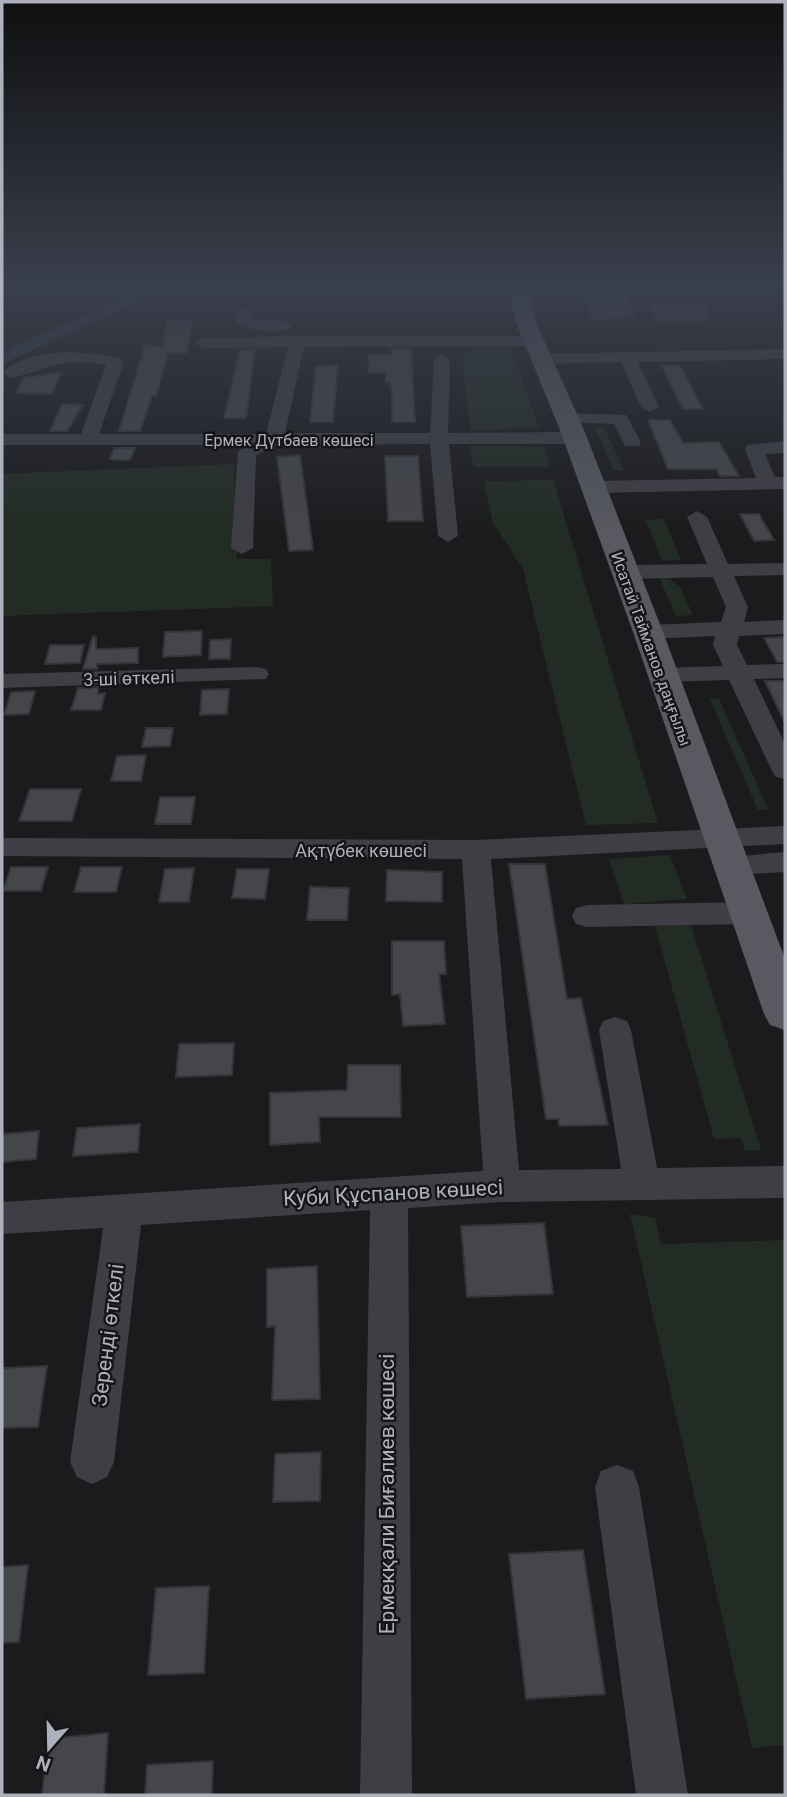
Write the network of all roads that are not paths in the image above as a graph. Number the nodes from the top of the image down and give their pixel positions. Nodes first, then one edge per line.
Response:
1 (22, 368) edge
2 (114, 368) edge
3 (291, 368) edge
4 (442, 368) edge
5 (545, 368) edge
6 (632, 368) edge
7 (11, 373) dead end
8 (650, 407) dead end
9 (571, 428) junction
10 (439, 439) junction
11 (2, 440) edge
12 (88, 440) junction
13 (274, 440) junction
14 (632, 442) dead end
15 (785, 447) edge
16 (777, 483) edge
17 (593, 487) junction
18 (696, 517) dead end
19 (448, 536) dead end
20 (242, 548) dead end
21 (785, 569) edge
22 (720, 570) junction
23 (624, 572) junction
24 (785, 627) edge
25 (727, 631) junction
26 (648, 632) junction
27 (785, 671) edge
28 (739, 673) junction
29 (257, 674) dead end
30 (661, 674) junction
31 (2, 681) edge
32 (785, 771) edge
33 (785, 835) edge
34 (2, 847) edge
35 (476, 850) junction
36 (725, 852) junction
37 (785, 862) edge
38 (748, 913) junction
39 (587, 916) dead end
40 (785, 1014) edge
41 (615, 1031) dead end
42 (785, 1182) edge
43 (642, 1184) junction
44 (502, 1186) junction
45 (389, 1193) junction
46 (124, 1209) junction
47 (2, 1219) edge
48 (92, 1462) dead end
49 (617, 1487) dead end
50 (386, 1795) edge
51 (662, 1795) edge

1 - 7 street
2 - 12 street
3 - 13 street
4 - 10 street
5 - 9 main road, Исатай Тайманов даңғылы
6 - 8 street
9 - 10 street, Ермек Дүтбаев көшесi
9 - 14 street, Ермек Дүтбаев көшесi
9 - 17 main road, Исатай Тайманов даңғылы
10 - 13 street, Ермек Дүтбаев көшесi
10 - 19 street
11 - 12 street, Ермек Дүтбаев көшесi
12 - 13 street, Ермек Дүтбаев көшесi
13 - 20 street
15 - 16 street
16 - 17 street
17 - 23 main road, Исатай Тайманов даңғылы
18 - 22 street
21 - 22 street
22 - 23 street
22 - 25 street
23 - 26 main road, Исатай Тайманов даңғылы
24 - 25 street
25 - 26 street
25 - 28 street
26 - 30 main road, Исатай Тайманов даңғылы
27 - 28 street
28 - 30 street
28 - 32 street
29 - 31 street, 3-шi өткелi
30 - 36 main road, Исатай Тайманов даңғылы
33 - 36 street
34 - 35 street, Ақтүбек көшесi
35 - 36 street, Ақтүбек көшесi
35 - 44 street
36 - 37 street
36 - 38 main road, Исатай Тайманов даңғылы
38 - 39 street
38 - 40 main road, Исатай Тайманов даңғылы
41 - 43 street
42 - 43 street, Куби Құспанов көшесi
43 - 44 street, Куби Құспанов көшесi
44 - 45 street, Куби Құспанов көшесi
45 - 46 street, Куби Құспанов көшесi
45 - 50 street, Ермекқали Биғалиев көшесі
46 - 47 street, Куби Құспанов көшесi
46 - 48 street, Зеренді өткелі
49 - 51 street

